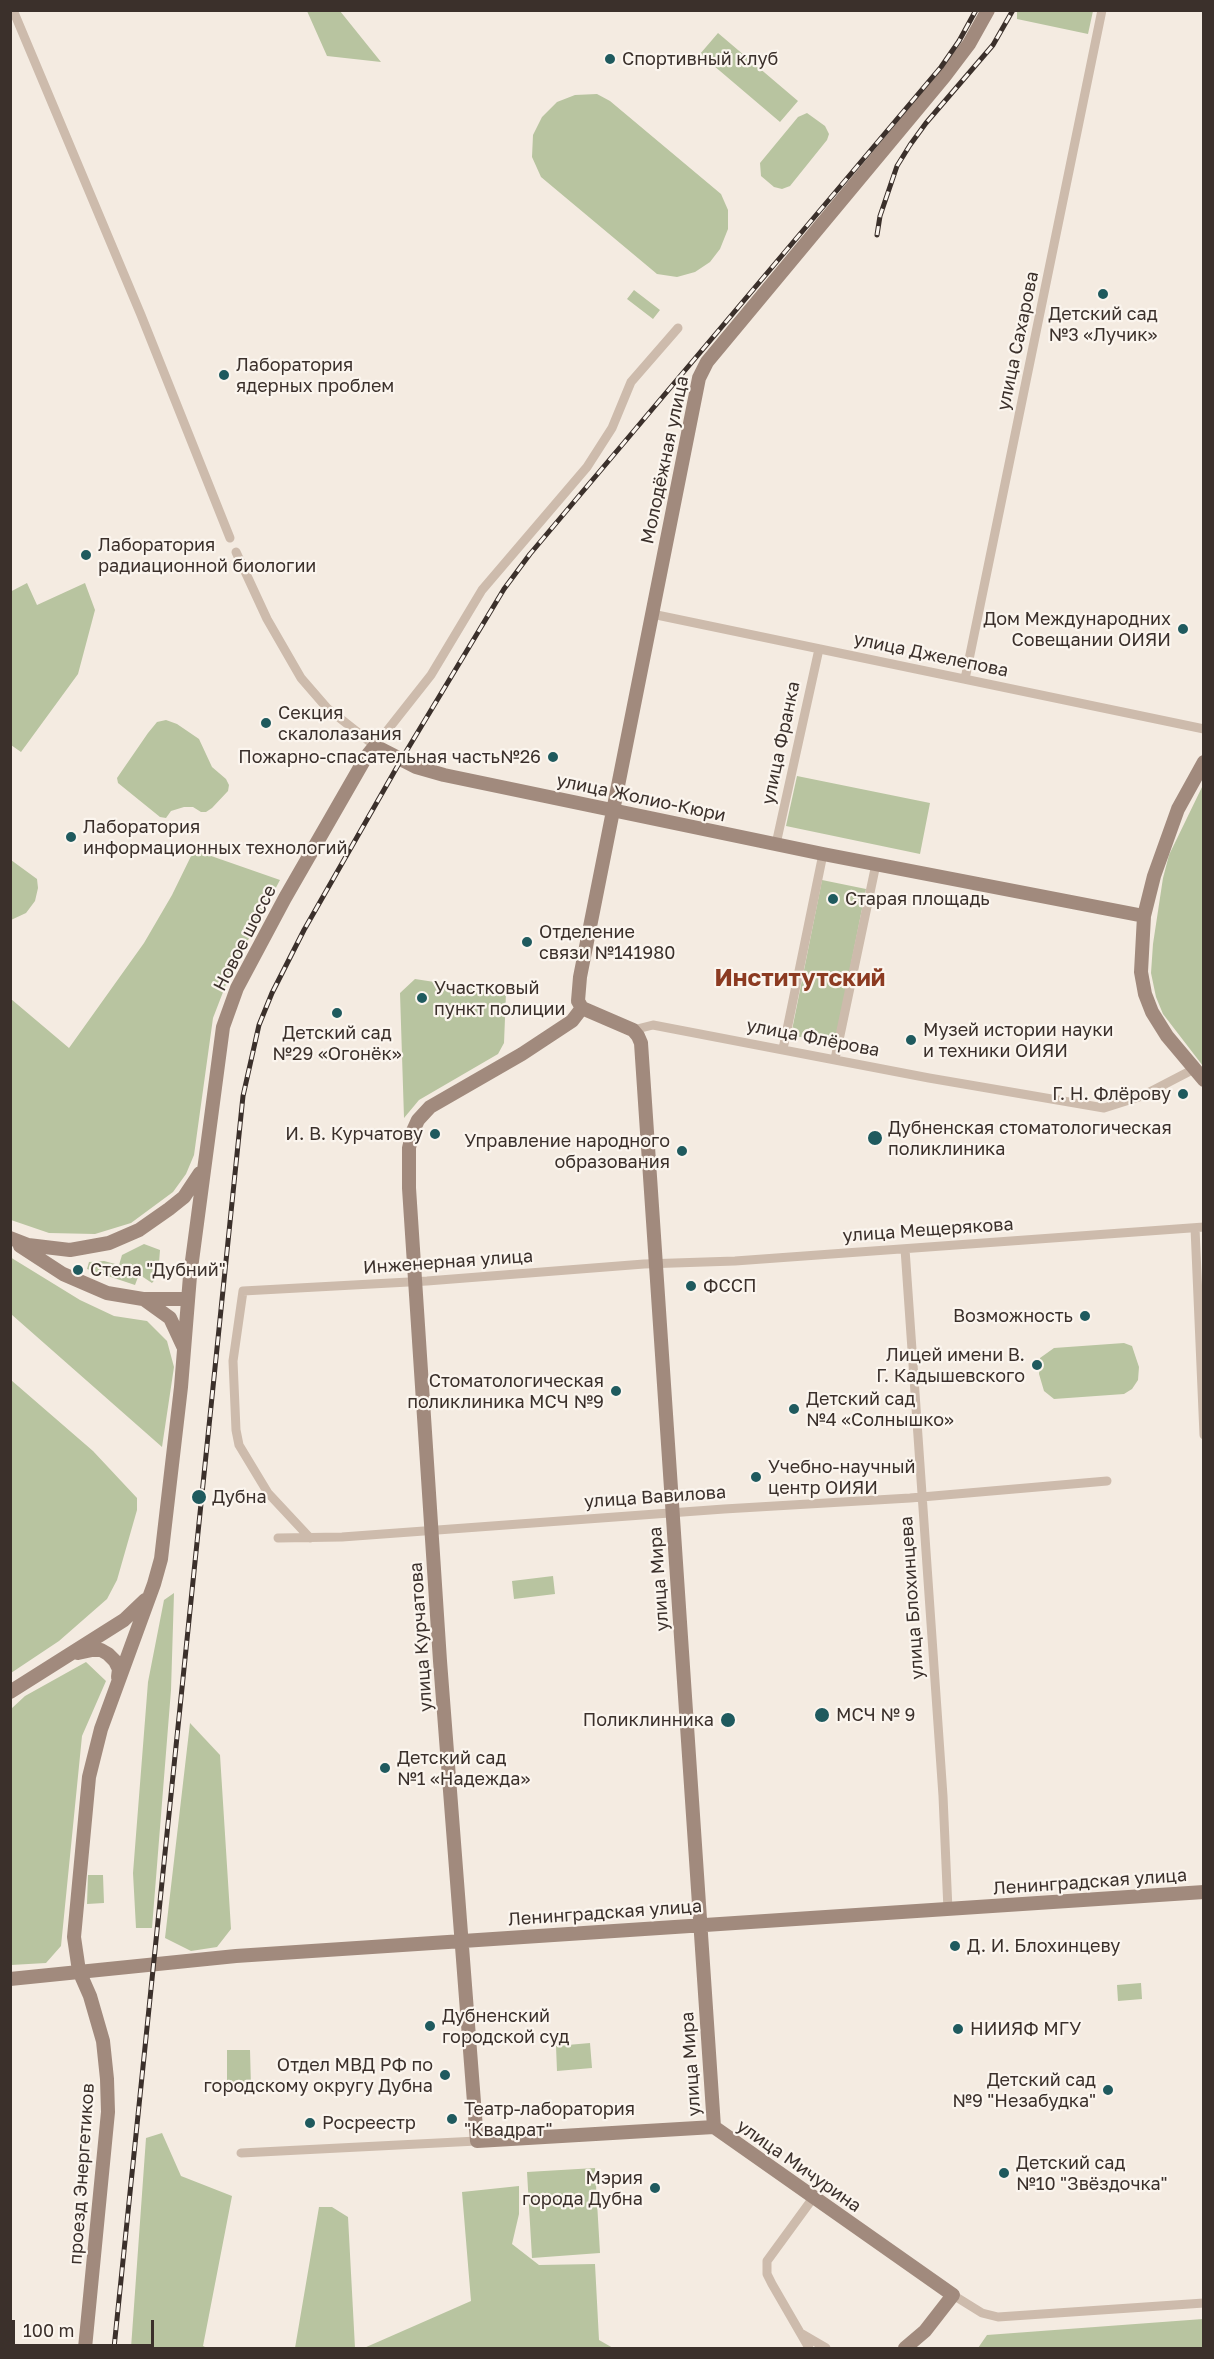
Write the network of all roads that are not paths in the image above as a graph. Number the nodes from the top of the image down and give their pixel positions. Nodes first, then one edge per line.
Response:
1 (13, 10) edge
2 (988, 10) edge
3 (1102, 10) edge
4 (678, 328) dead end
5 (230, 538) dead end
6 (236, 552) dead end
7 (652, 615) junction
8 (819, 649) junction
9 (965, 679) junction
10 (1203, 729) edge
11 (375, 746) junction
12 (1203, 762) edge
13 (614, 810) junction
14 (776, 844) junction
15 (823, 854) junction
16 (876, 864) junction
17 (1144, 916) junction
18 (582, 1008) junction
19 (633, 1030) junction
20 (783, 1049) junction
21 (835, 1059) junction
22 (1194, 1069) junction
23 (1203, 1080) edge
24 (203, 1166) junction
25 (169, 1209) junction
26 (198, 1213) junction
27 (1199, 1227) edge
28 (10, 1239) edge
29 (905, 1249) junction
30 (70, 1250) junction
31 (654, 1264) junction
32 (63, 1274) junction
33 (416, 1281) junction
34 (143, 1299) junction
35 (188, 1299) junction
36 (184, 1350) junction
37 (1203, 1435) edge
38 (1107, 1481) dead end
39 (921, 1497) junction
40 (673, 1513) junction
41 (433, 1531) junction
42 (278, 1538) dead end
43 (310, 1538) junction
44 (150, 1593) junction
45 (62, 1660) junction
46 (118, 1679) junction
47 (10, 1692) edge
48 (1203, 1892) edge
49 (948, 1910) junction
50 (699, 1925) junction
51 (462, 1941) junction
52 (79, 1971) junction
53 (10, 1979) edge
54 (714, 2127) junction
55 (477, 2141) junction
56 (242, 2153) dead end
57 (813, 2198) junction
58 (953, 2295) junction
59 (1203, 2303) edge
60 (802, 2334) junction
61 (906, 2347) edge
62 (85, 2349) edge
63 (809, 2349) edge
64 (826, 2349) edge

1 - 5 street
2 - 7 main road, Молодёжная улица
3 - 9 street, улица Сахарова
4 - 11 street
6 - 11 street, улица Жолио-Кюри
7 - 8 street, улица Джелепова
7 - 13 main road, Молодёжная улица
8 - 9 street, улица Джелепова
8 - 14 street, улица Франка
9 - 10 street, улица Джелепова
11 - 13 main road, улица Жолио-Кюри
11 - 24 main road, Новое шоссе
12 - 17 main road
13 - 14 main road, улица Жолио-Кюри
13 - 18 main road, Молодёжная улица
14 - 15 main road, улица Жолио-Кюри
15 - 16 main road, улица Жолио-Кюри
15 - 20 street
16 - 17 main road, улица Жолио-Кюри
16 - 21 street
17 - 22 main road
18 - 19 main road
18 - 33 main road, улица Курчатова
19 - 20 street, улица Флёрова
19 - 31 main road, улица Мира
20 - 21 street, улица Флёрова
21 - 22 street, улица Флёрова
22 - 23 main road
24 - 25 main road, Новое шоссе
24 - 26 main road, Новое шоссе
25 - 26 main road
25 - 30 main road, Новое шоссе
26 - 35 main road, Новое шоссе
27 - 29 street, улица Мещерякова
27 - 37 street
28 - 30 main road, Новое шоссе
28 - 32 main road, Новое шоссе
29 - 31 street, улица Мещерякова
29 - 39 street, улица Блохинцева
30 - 32 main road
31 - 33 street, Инженерная улица
31 - 40 main road, улица Мира
32 - 34 main road, Новое шоссе
33 - 41 main road, улица Курчатова
33 - 43 street, Инженерная улица
34 - 35 main road, Новое шоссе
34 - 36 main road, Новое шоссе
35 - 36 main road, проезд Энергетиков
36 - 44 main road, проезд Энергетиков
38 - 39 street, улица Вавилова
39 - 40 street, улица Вавилова
39 - 49 street, улица Блохинцева
40 - 41 street, улица Вавилова
40 - 50 main road, улица Мира
41 - 43 street, улица Вавилова
41 - 51 main road, улица Курчатова
42 - 43 street, улица Вавилова
44 - 45 main road
44 - 46 main road, проезд Энергетиков
45 - 46 main road
45 - 47 main road
46 - 52 main road, проезд Энергетиков
48 - 49 main road, Ленинградская улица
49 - 50 main road, Ленинградская улица
50 - 51 main road, Ленинградская улица
50 - 54 main road, улица Мира
51 - 52 main road, Ленинградская улица
51 - 55 main road, улица Курчатова
52 - 53 main road, Ленинградская улица
52 - 62 main road, проезд Энергетиков
54 - 55 main road, улица Мичурина
54 - 57 main road, улица Мичурина
55 - 56 street, улица Мичурина
57 - 58 main road, улица Мичурина
57 - 60 street
58 - 59 street, улица Мичурина
58 - 61 main road
60 - 63 street
60 - 64 street

